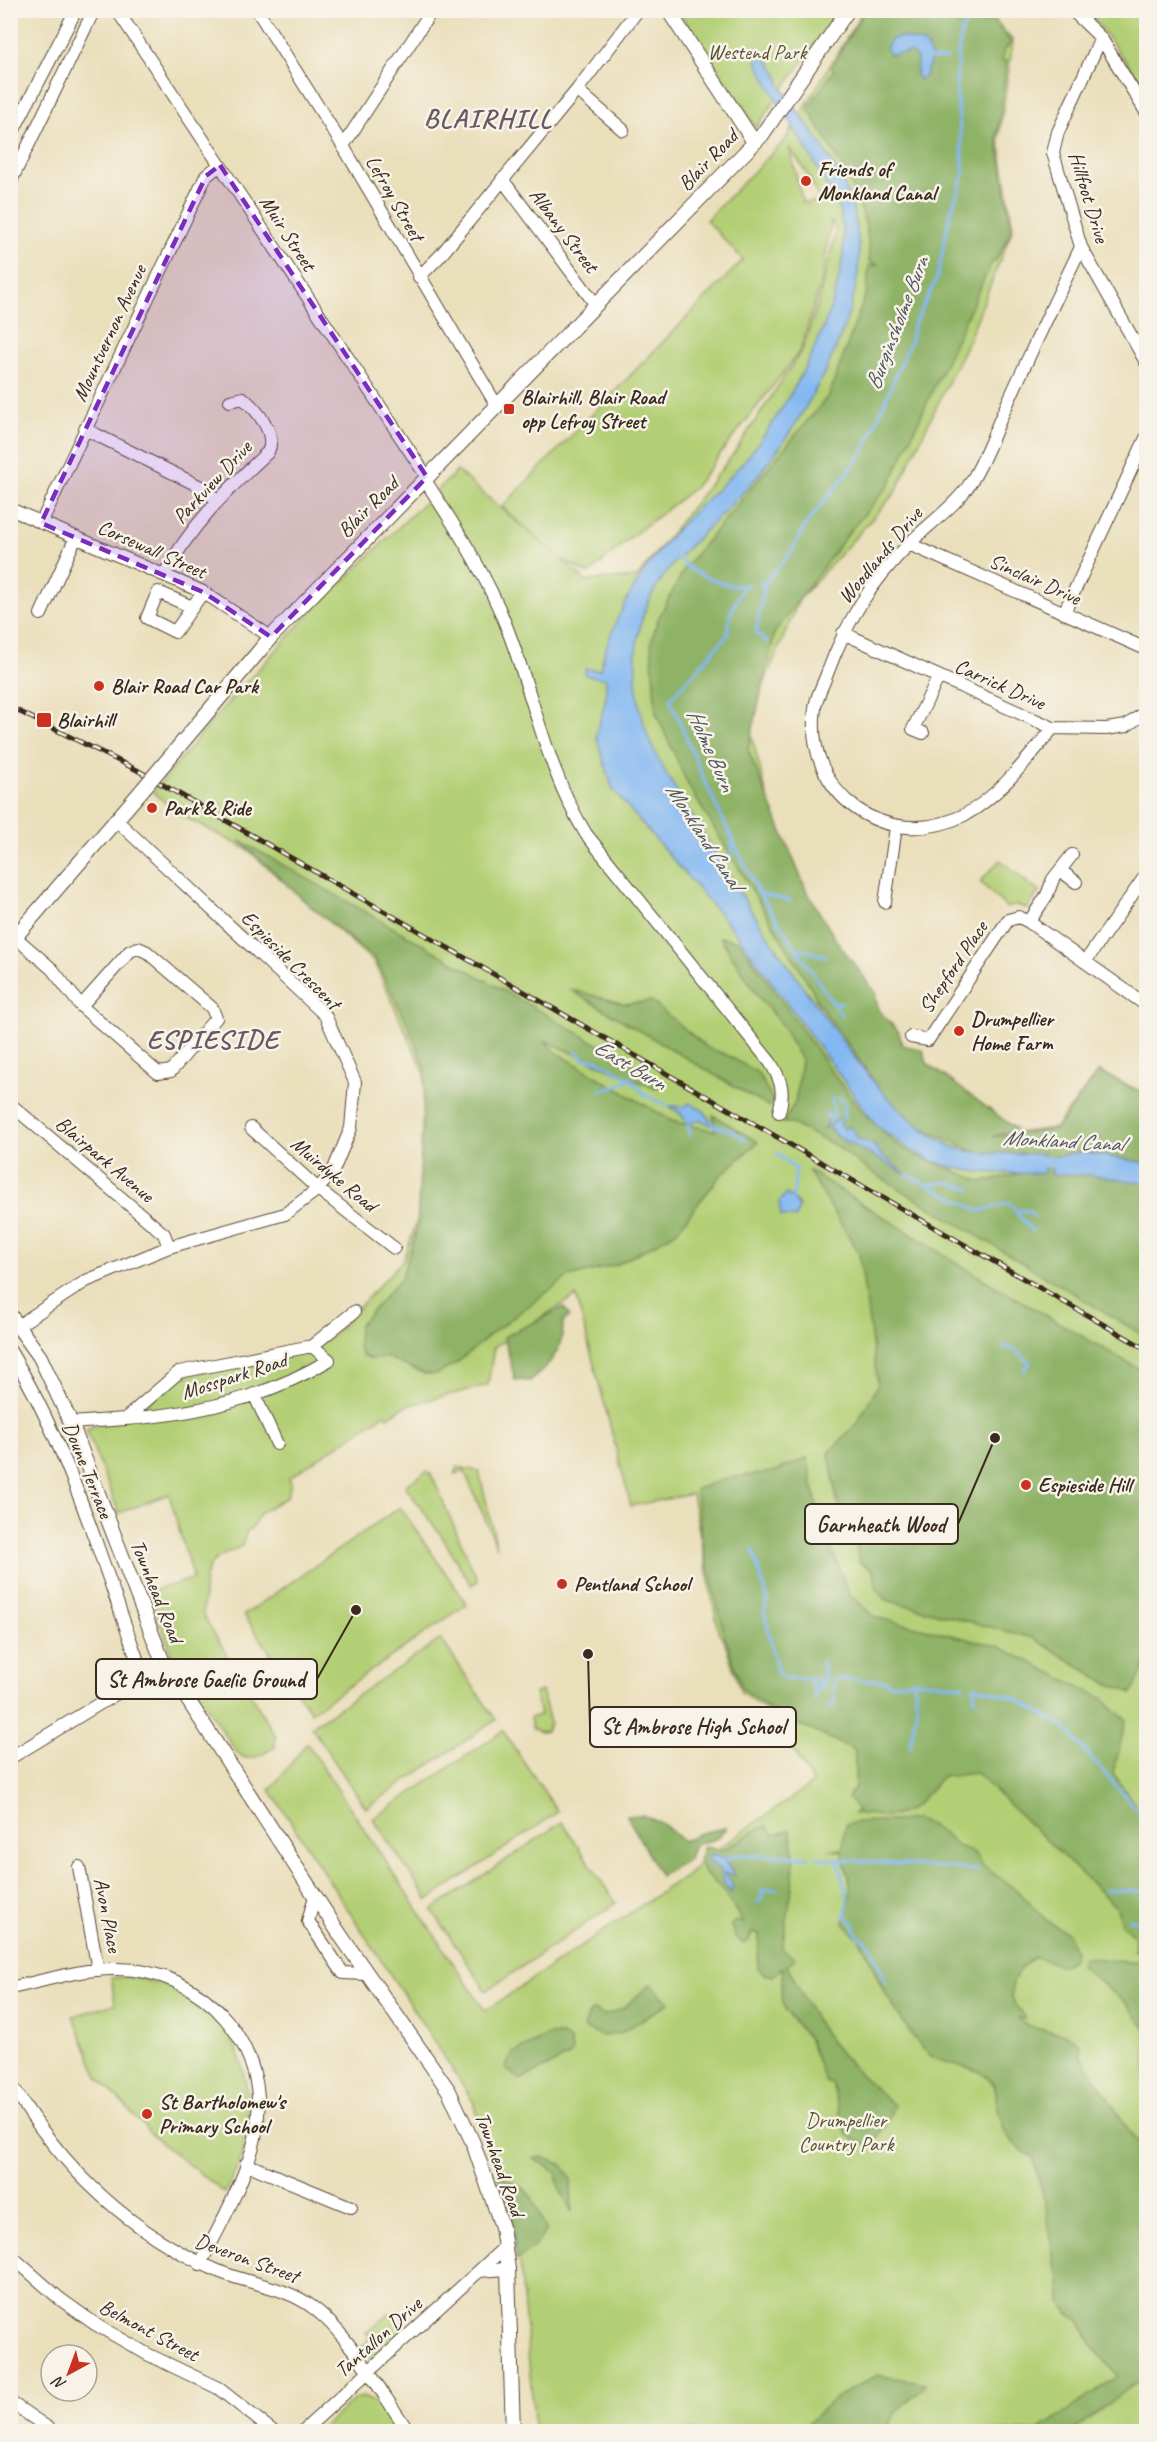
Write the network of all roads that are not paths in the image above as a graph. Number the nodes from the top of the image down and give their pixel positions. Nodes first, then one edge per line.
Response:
1 (76, 10) edge
2 (94, 10) edge
3 (117, 10) edge
4 (432, 10) edge
5 (638, 10) edge
6 (668, 10) edge
7 (848, 10) edge
8 (1072, 10) edge
9 (259, 12) edge
10 (1101, 38) junction
11 (577, 90) junction
12 (1146, 112) edge
13 (623, 130) dead end
14 (10, 137) edge
15 (754, 142) junction
16 (343, 146) junction
17 (220, 165) junction
18 (12, 177) edge
19 (502, 178) junction
20 (1082, 247) junction
21 (418, 277) junction
22 (596, 305) junction
23 (1146, 362) edge
24 (230, 401) dead end
25 (497, 406) junction
26 (85, 429) junction
27 (1146, 438) edge
28 (426, 478) junction
29 (217, 500) junction
30 (10, 509) edge
31 (41, 523) junction
32 (76, 537) junction
33 (909, 544) junction
34 (164, 575) junction
35 (203, 592) junction
36 (192, 607) dead end
37 (1064, 612) junction
38 (41, 614) dead end
39 (843, 633) junction
40 (271, 637) junction
41 (1146, 649) edge
42 (938, 678) junction
43 (1146, 712) edge
44 (1053, 728) junction
45 (914, 729) dead end
46 (115, 819) junction
47 (896, 827) junction
48 (1072, 855) dead end
49 (1061, 871) junction
50 (1146, 875) edge
51 (1076, 882) dead end
52 (885, 902) dead end
53 (1029, 922) junction
54 (13, 940) edge
55 (1085, 962) junction
56 (1146, 1005) edge
57 (81, 1006) junction
58 (910, 1037) dead end
59 (10, 1104) edge
60 (779, 1112) dead end
61 (251, 1128) dead end
62 (318, 1189) junction
63 (169, 1247) junction
64 (394, 1248) dead end
65 (354, 1311) dead end
66 (15, 1320) edge
67 (312, 1346) junction
68 (10, 1351) edge
69 (254, 1394) junction
70 (62, 1406) junction
71 (44, 1415) junction
72 (125, 1419) junction
73 (71, 1423) junction
74 (277, 1444) dead end
75 (162, 1660) junction
76 (143, 1676) junction
77 (10, 1758) edge
78 (79, 1867) dead end
79 (315, 1896) junction
80 (98, 1970) junction
81 (366, 1974) junction
82 (10, 1988) edge
83 (10, 2082) edge
84 (246, 2164) junction
85 (351, 2207) dead end
86 (505, 2247) junction
87 (10, 2255) edge
88 (200, 2264) junction
89 (508, 2270) junction
90 (479, 2271) junction
91 (367, 2373) junction
92 (10, 2402) edge
93 (54, 2432) edge
94 (274, 2432) edge
95 (302, 2432) edge
96 (408, 2432) edge
97 (513, 2432) edge

1 - 14 street
2 - 18 street
3 - 17 street, Muir Street
4 - 16 street
5 - 11 street
6 - 15 street
7 - 15 street, Blair Road
8 - 10 street
9 - 16 street, Lefroy Street
10 - 12 street
10 - 20 street, Hillfoot Drive
11 - 13 street
11 - 19 street
15 - 22 street, Blair Road
16 - 21 street, Lefroy Street
17 - 26 street, Mountvernon Avenue
17 - 28 street, Muir Street
19 - 21 street
19 - 22 street, Albany Street
20 - 23 street, Hillfoot Drive
20 - 33 street, Woodlands Drive
21 - 25 street, Lefroy Street
22 - 25 street, Blair Road
24 - 29 street, Parkview Drive
25 - 28 street, Blair Road
26 - 29 street
26 - 31 street, Mountvernon Avenue
27 - 37 street
28 - 40 street, Blair Road
28 - 60 street, Muir Street
29 - 34 street, Parkview Drive
30 - 31 street, Corsewall Street
31 - 32 street, Corsewall Street
32 - 34 street, Corsewall Street
32 - 38 street
33 - 37 street, Sinclair Drive
33 - 39 street, Woodlands Drive
34 - 35 street, Corsewall Street
35 - 36 street
35 - 40 street, Corsewall Street
37 - 41 street, Sinclair Drive
39 - 42 street, Carrick Drive
39 - 47 street, Woodlands Drive
40 - 46 street, Blair Road, bridge
42 - 44 street, Carrick Drive
42 - 45 street
43 - 44 street, Carrick Drive
44 - 47 street, Woodlands Drive
46 - 54 street, Blair Road
46 - 62 street, Espieside Crescent
47 - 52 street
48 - 49 street
49 - 51 street
49 - 53 street
50 - 55 street
53 - 55 street
53 - 58 street, Shepford Place
54 - 57 street
55 - 56 street
57 - 57 street
59 - 63 street, Blairpark Avenue
61 - 62 street, Muirdyke Road
62 - 63 street, Espieside Crescent
62 - 64 street, Muirdyke Road
63 - 66 street, Espieside Crescent
65 - 67 street, Mosspark Road
66 - 70 street, Townhead Road
67 - 69 street, Mosspark Road
67 - 72 street, Mosspark Road
68 - 71 street, Doune Terrace
69 - 72 street, Mosspark Road
69 - 74 street
70 - 71 street, Doune Terrace
70 - 73 street, Townhead Road
71 - 76 street, Doune Terrace
72 - 73 street, Mosspark Road
73 - 75 street, Townhead Road
75 - 76 street
75 - 79 street, Townhead Road
76 - 77 street
78 - 80 street, Avon Place
79 - 81 street, Townhead Road
79 - 81 street
80 - 82 street
80 - 84 street
81 - 86 street, Townhead Road
83 - 88 street, Deveron Street
84 - 85 street
84 - 88 street
86 - 89 street, Townhead Road
86 - 90 street, Tantallon Drive
87 - 94 street, Belmont Street
88 - 91 street, Deveron Street
89 - 90 street
89 - 97 street, Townhead Road
90 - 91 street, Tantallon Drive
91 - 95 street, Tantallon Drive
91 - 96 street, Deveron Street
92 - 93 street

